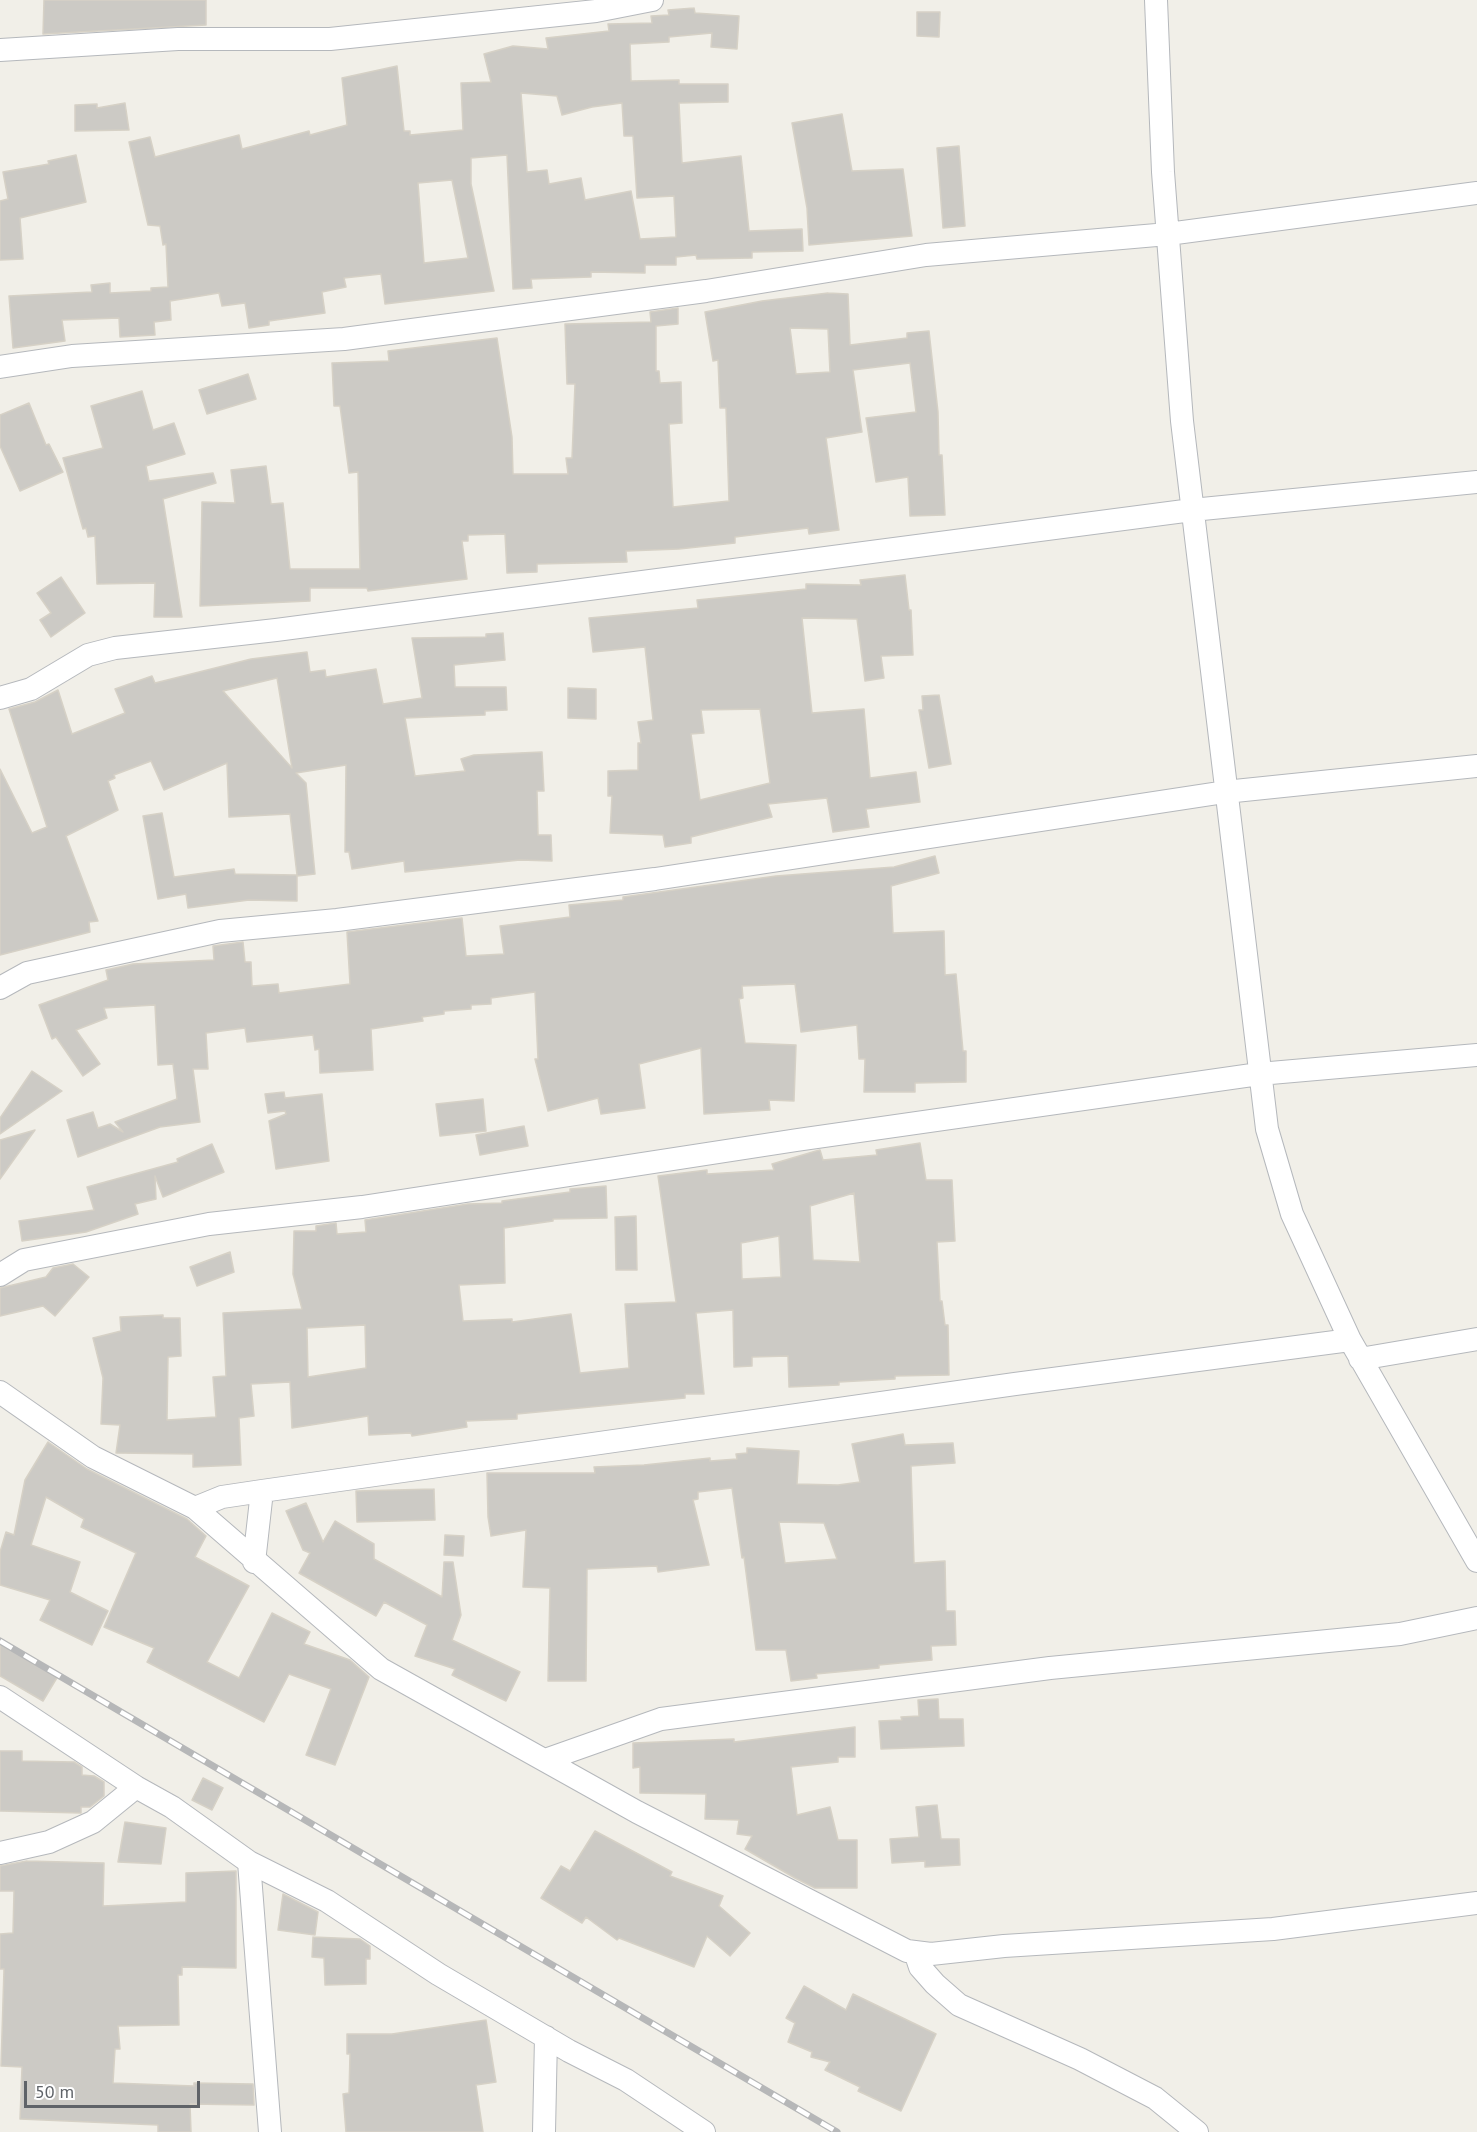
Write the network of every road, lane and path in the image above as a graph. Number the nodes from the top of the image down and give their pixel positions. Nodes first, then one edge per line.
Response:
1 (652, 0) edge
2 (1156, 0) edge
3 (0, 50) edge
4 (1477, 193) edge
5 (1168, 234) junction
6 (0, 367) edge
7 (1477, 482) edge
8 (1192, 510) junction
9 (0, 698) edge
10 (1477, 766) edge
11 (1225, 792) junction
12 (0, 988) edge
13 (1477, 1055) edge
14 (1259, 1074) junction
15 (0, 1275) edge
16 (1477, 1339) edge
17 (1355, 1349) junction
18 (0, 1392) edge
19 (262, 1491) junction
20 (195, 1508) junction
21 (1477, 1561) edge
22 (254, 1562) junction
23 (1477, 1618) edge
24 (0, 1697) edge
25 (545, 1760) junction
26 (136, 1787) junction
27 (0, 1853) edge
28 (249, 1862) junction
29 (1477, 1903) edge
30 (915, 1952) junction
31 (546, 2037) junction
32 (270, 2132) edge
33 (544, 2132) edge
34 (704, 2132) edge
35 (1197, 2132) edge

1 - 3 street
2 - 5 street
4 - 5 street
5 - 6 street
5 - 8 street
7 - 8 street
8 - 9 street
8 - 11 street
10 - 11 street
11 - 12 street
11 - 14 street
13 - 14 street
14 - 15 street
14 - 17 street
16 - 17 street
17 - 19 street
17 - 21 street
18 - 20 street
19 - 20 street
19 - 22 street
20 - 22 street
22 - 25 street
23 - 25 street
24 - 26 street
25 - 30 street
26 - 27 street
26 - 28 street
28 - 31 street
28 - 32 street
29 - 30 street
30 - 35 street
31 - 33 street
31 - 34 street

